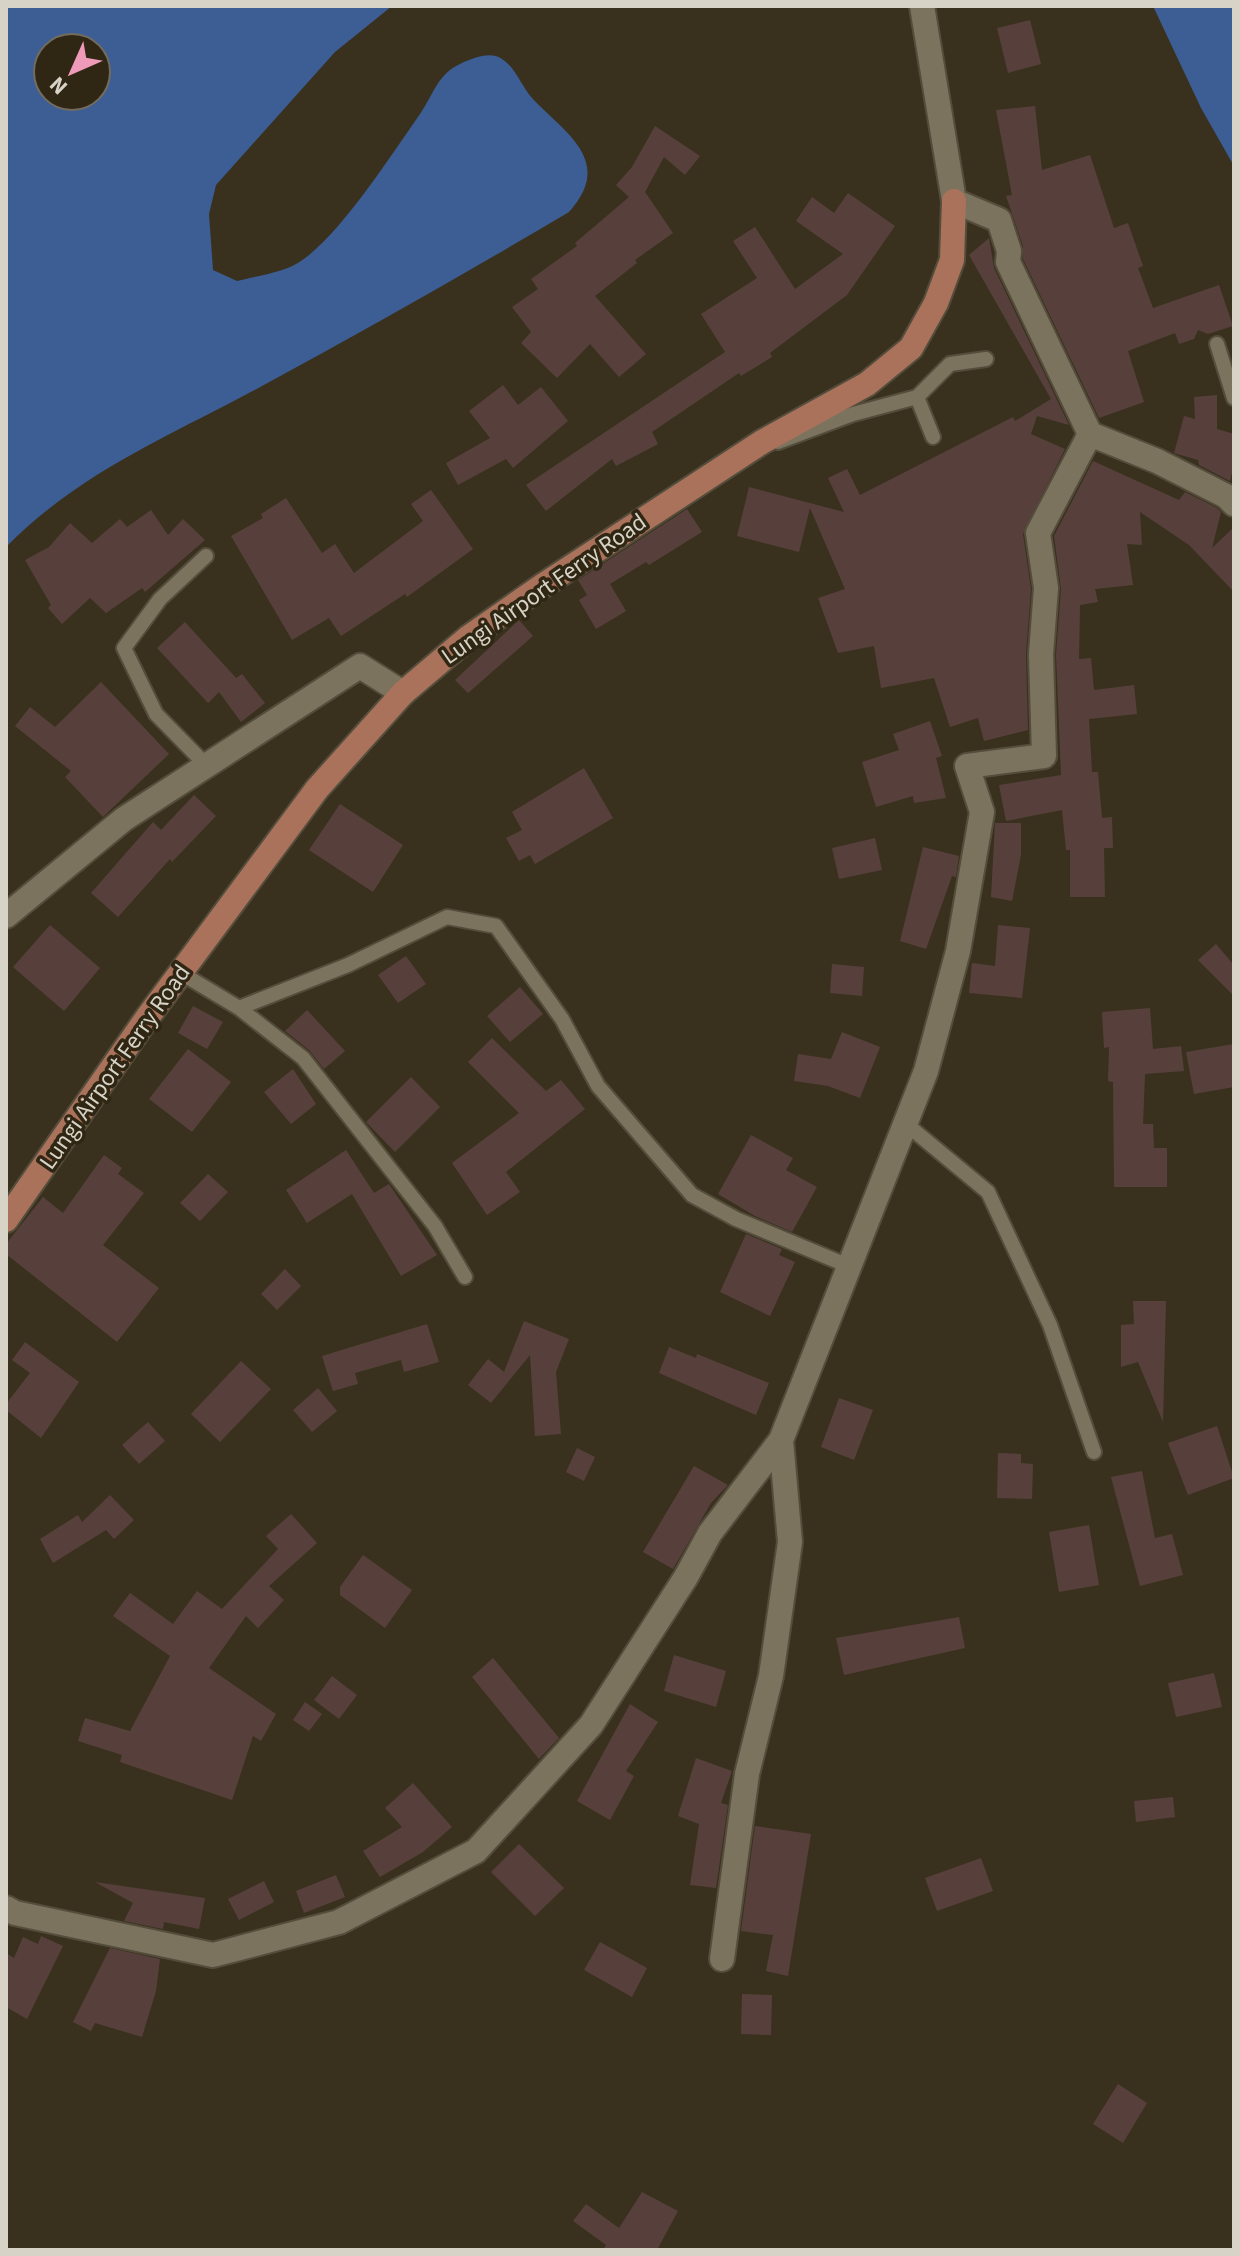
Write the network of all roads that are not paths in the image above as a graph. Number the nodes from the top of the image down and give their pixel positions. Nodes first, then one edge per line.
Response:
1 (922, 6) edge
2 (954, 201) junction
3 (1217, 344) dead end
4 (986, 359) dead end
5 (917, 397) junction
6 (1234, 398) edge
7 (1090, 434) junction
8 (933, 437) dead end
9 (762, 442) junction
10 (1231, 495) edge
11 (206, 556) dead end
12 (403, 693) junction
13 (205, 764) junction
14 (6, 916) edge
15 (181, 973) junction
16 (239, 1008) junction
17 (906, 1124) junction
18 (6, 1220) edge
19 (851, 1267) junction
20 (465, 1277) dead end
21 (781, 1440) junction
22 (1094, 1452) dead end
23 (6, 1908) edge
24 (722, 1959) dead end

1 - 2 street
2 - 7 street
2 - 9 main road, Lungi Airport Ferry Road
3 - 6 lane
4 - 5 lane
5 - 8 lane
5 - 9 lane
7 - 10 street
7 - 17 street
9 - 12 main road, Lungi Airport Ferry Road
11 - 13 lane
12 - 13 street
12 - 15 main road, Lungi Airport Ferry Road
13 - 14 street
15 - 16 lane
15 - 18 main road, Lungi Airport Ferry Road
16 - 19 lane
16 - 20 lane
17 - 19 street
17 - 22 lane
19 - 21 street
21 - 23 street
21 - 24 street

